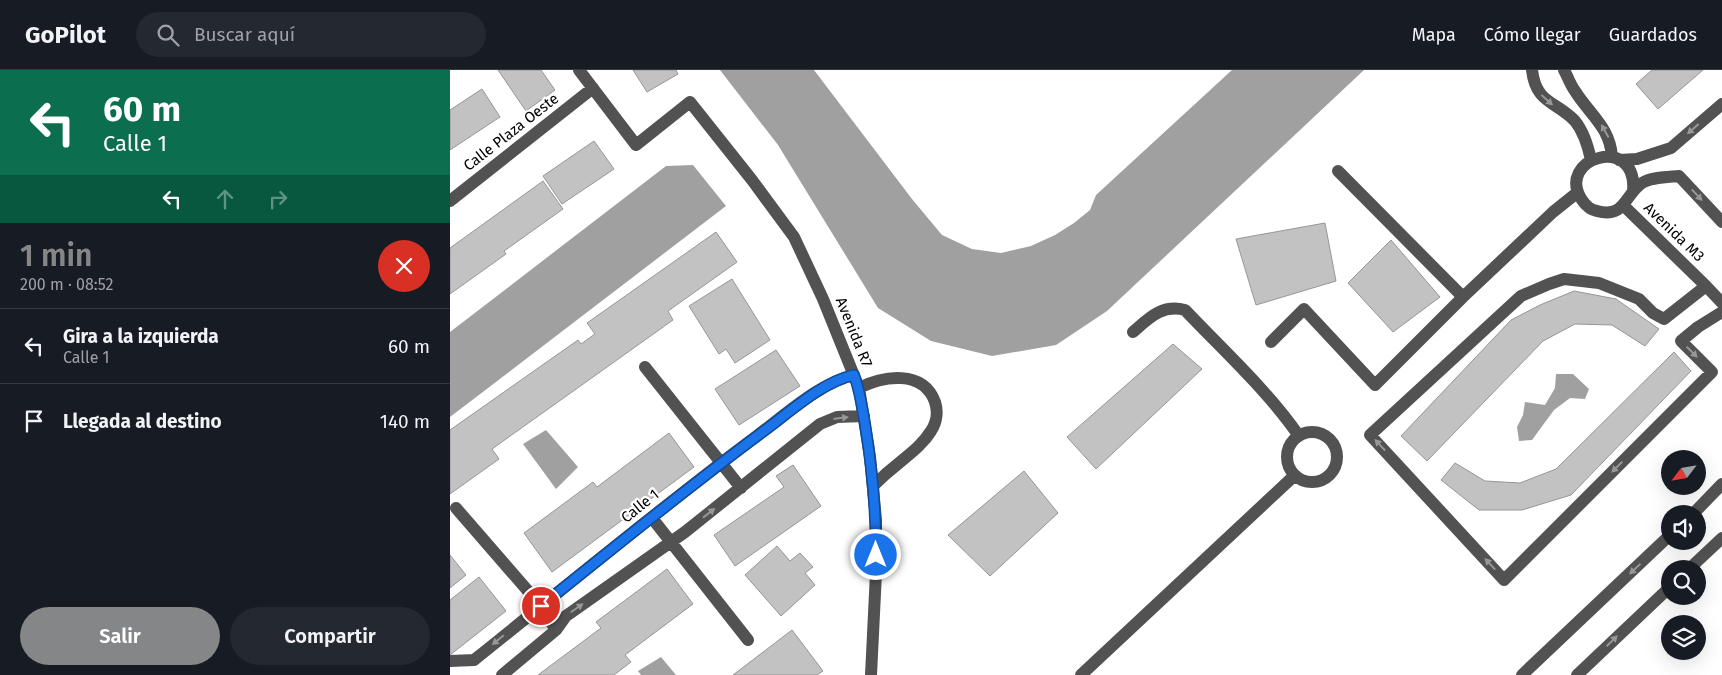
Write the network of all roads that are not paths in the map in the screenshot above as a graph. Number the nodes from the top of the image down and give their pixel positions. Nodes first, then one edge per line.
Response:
1 (579, 70) edge
2 (1532, 70) edge
3 (1564, 70) edge
4 (593, 88) junction
5 (1722, 104) edge
6 (1616, 159) junction
7 (1591, 160) junction
8 (1338, 171) dead end
9 (1633, 191) junction
10 (1578, 192) junction
11 (450, 200) edge
12 (1624, 206) junction
13 (1722, 222) edge
14 (1706, 286) junction
15 (1463, 297) junction
16 (1722, 303) edge
17 (1722, 312) edge
18 (1133, 332) dead end
19 (1271, 342) dead end
20 (645, 367) dead end
21 (854, 375) junction
22 (859, 388) junction
23 (864, 416) junction
24 (1299, 436) junction
25 (720, 463) junction
26 (1295, 475) junction
27 (1722, 484) edge
28 (873, 486) junction
29 (742, 488) junction
30 (1702, 505) edge
31 (456, 508) dead end
32 (652, 518) junction
33 (1722, 538) edge
34 (671, 542) junction
35 (1661, 544) edge
36 (1699, 560) edge
37 (1661, 596) edge
38 (541, 606) junction
39 (556, 630) junction
40 (748, 640) dead end
41 (450, 661) edge
42 (502, 675) edge
43 (871, 675) edge
44 (1081, 675) edge
45 (1522, 675) edge
46 (1577, 675) edge

1 - 4 street
2 -> 7 street
6 -> 3 street
4 - 11 street, Calle Plaza Oeste
4 - 21 street, Avenida R7
5 -> 6 street
6 - 7 street
6 - 9 street
7 - 10 street
8 - 15 street
9 - 12 street
9 -> 13 street
10 - 12 street
10 - 15 street
12 - 14 street, Avenida M3
14 - 16 street, Avenida M3
17 -> 14 street
15 - 19 street
18 - 24 street
20 - 25 street
21 - 22 street, Avenida R7
21 - 25 street, Calle 1
22 - 23 street, Avenida R7
22 - 28 street
23 - 28 street, Avenida R7
29 -> 23 street
24 - 26 street
24 - 26 street
25 - 29 street
25 - 32 street, Calle 1
26 - 44 street
27 - 30 street
28 - 43 street, Avenida R7
34 -> 29 street
31 - 38 street
32 - 34 street
32 - 38 street, Calle 1
33 - 36 street
39 -> 34 street
34 - 40 street
35 -> 45 street
46 -> 37 street
38 - 39 street
38 -> 41 street, Calle 1
39 - 42 street

